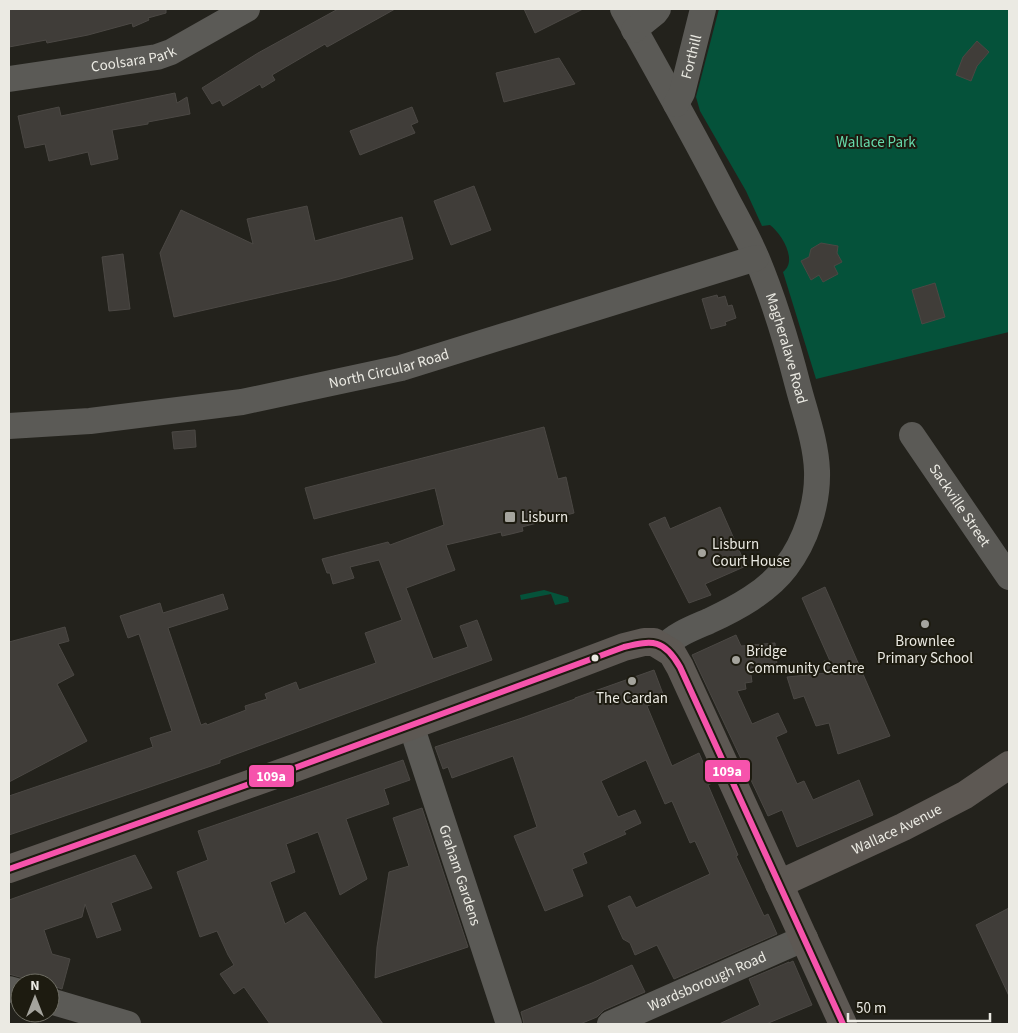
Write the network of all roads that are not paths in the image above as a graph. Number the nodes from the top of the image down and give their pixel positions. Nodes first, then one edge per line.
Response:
1 (247, 9) edge
2 (658, 9) edge
3 (703, 9) edge
4 (628, 19) edge
5 (9, 79) edge
6 (676, 104) junction
7 (756, 258) junction
8 (9, 426) edge
9 (912, 434) dead end
10 (1009, 576) edge
11 (664, 647) junction
12 (411, 725) junction
13 (1009, 765) edge
14 (9, 869) edge
15 (779, 884) junction
16 (805, 938) junction
17 (60, 1004) edge
18 (128, 1024) edge
19 (508, 1024) edge
20 (610, 1024) edge
21 (843, 1024) edge

1 - 5 street, Coolsara Park
2 - 4 street
3 - 6 street, Forthill
4 - 6 street, Magheralave Road
6 - 7 street, Magheralave Road
7 - 8 street, North Circular Road
7 - 11 street, Magheralave Road
9 - 10 street, Sackville Street
11 - 12 main road
11 - 15 main road
12 - 14 main road
12 - 19 street, Graham Gardens
13 - 15 main road, Wallace Avenue
15 - 16 main road
16 - 20 street, Wardsborough Road
16 - 21 main road
17 - 18 street

